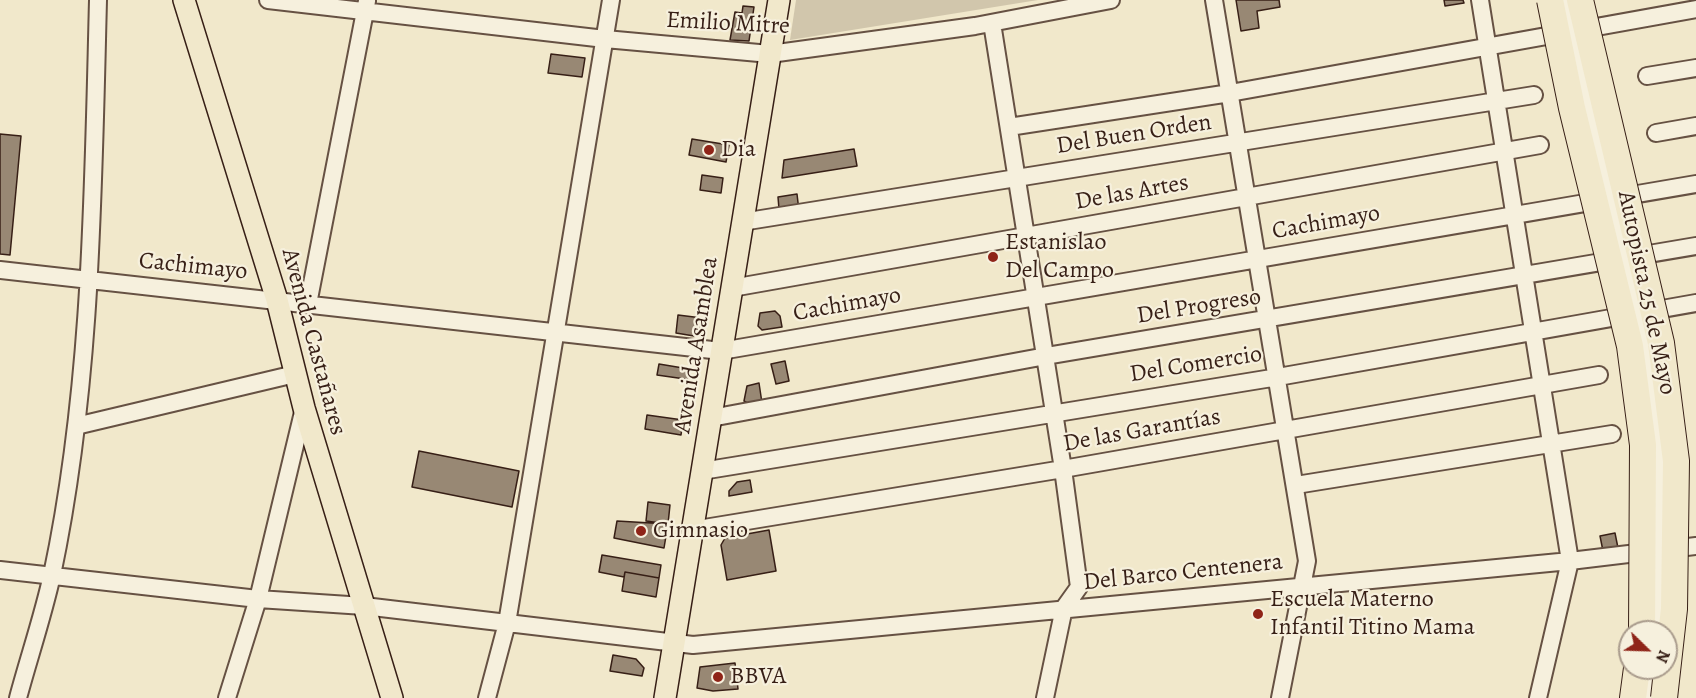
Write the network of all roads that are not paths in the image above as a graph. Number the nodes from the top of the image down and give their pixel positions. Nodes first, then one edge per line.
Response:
1 (98, 0) edge
2 (184, 0) edge
3 (268, 0) edge
4 (611, 0) edge
5 (779, 0) edge
6 (1111, 0) edge
7 (1214, 0) edge
8 (1480, 0) edge
9 (1550, 0) edge
10 (1566, 0) edge
11 (1580, 0) edge
12 (366, 5) edge
13 (1696, 9) edge
14 (992, 23) junction
15 (605, 39) junction
16 (1488, 44) junction
17 (770, 54) junction
18 (1696, 69) edge
19 (1647, 76) dead end
20 (1230, 93) junction
21 (1534, 95) dead end
22 (1497, 100) junction
23 (1696, 126) edge
24 (1009, 127) junction
25 (1656, 134) dead end
26 (1238, 143) junction
27 (1539, 145) dead end
28 (1505, 151) junction
29 (1017, 177) junction
30 (1696, 183) edge
31 (1247, 197) junction
32 (1515, 214) junction
33 (742, 222) junction
34 (1026, 235) junction
35 (1696, 246) edge
36 (1258, 259) junction
37 (0, 270) edge
38 (1526, 277) junction
39 (90, 280) junction
40 (732, 288) junction
41 (1036, 296) junction
42 (277, 300) junction
43 (1696, 303) edge
44 (308, 304) junction
45 (1268, 321) junction
46 (1534, 330) junction
47 (556, 332) junction
48 (722, 351) junction
49 (1046, 357) junction
50 (295, 374) junction
51 (1599, 375) dead end
52 (1278, 377) junction
53 (1543, 385) junction
54 (304, 408) junction
55 (1054, 412) junction
56 (711, 418) junction
57 (76, 426) junction
58 (1287, 430) junction
59 (1612, 434) dead end
60 (1553, 445) junction
61 (1063, 469) junction
62 (702, 471) junction
63 (1296, 485) junction
64 (692, 530) junction
65 (1696, 546) edge
66 (1570, 561) junction
67 (0, 570) edge
68 (52, 576) junction
69 (1304, 585) junction
70 (258, 599) junction
71 (364, 606) junction
72 (1064, 608) junction
73 (1642, 620) edge
74 (1658, 620) edge
75 (507, 623) junction
76 (674, 643) junction
77 (1635, 680) edge
78 (1649, 680) edge
79 (18, 698) edge
80 (227, 698) edge
81 (392, 698) edge
82 (487, 698) edge
83 (665, 698) edge
84 (1045, 698) edge
85 (1280, 698) edge
86 (1538, 698) edge
87 (1633, 698) edge
88 (1647, 698) edge
89 (1664, 698) edge

1 - 39 street
2 - 42 main road, Avenida Castañares
3 - 12 street, Emilio Mitre
4 - 15 street
5 - 17 main road, Avenida Asamblea
6 - 14 street, Emilio Mitre
7 - 20 street
8 - 16 street
9 - 73 highway, Autopista 25 de Mayo, bridge
10 - 74 street, bridge
11 - 89 highway, Autopista 25 de Mayo, bridge
12 - 15 street, Emilio Mitre
12 - 44 street
13 - 16 street
14 - 17 street, Emilio Mitre
14 - 24 street
15 - 17 street, Emilio Mitre
15 - 47 street
16 - 20 street
16 - 22 street
17 - 33 main road, Avenida Asamblea
18 - 19 street
20 - 24 street
20 - 26 street
21 - 22 street, Del Buen Orden
22 - 26 street, Del Buen Orden
22 - 28 street
23 - 25 street
24 - 29 street
26 - 29 street, Del Buen Orden
26 - 31 street
27 - 28 street, De las Artes
28 - 31 street, De las Artes
28 - 32 street
29 - 33 street, Del Buen Orden
29 - 34 street
30 - 32 street, Cachimayo
31 - 34 street, De las Artes
31 - 36 street
32 - 36 street, Cachimayo
32 - 38 street
33 - 40 main road, Avenida Asamblea
34 - 40 street, De las Artes
34 - 41 street
35 - 38 street, Del Progreso
36 - 41 street, Cachimayo
36 - 45 street
37 - 39 street, Cachimayo
38 - 45 street, Del Progreso
38 - 46 street
39 - 42 street, Cachimayo
39 - 57 street
40 - 48 main road, Avenida Asamblea
41 - 48 street, Cachimayo
41 - 49 street
42 - 44 street, Cachimayo
42 - 50 main road, Avenida Castañares
43 - 46 street, Del Comercio
44 - 47 street, Cachimayo
45 - 49 street, Del Progreso
45 - 52 street
46 - 52 street, Del Comercio
46 - 53 street
47 - 48 street, Cachimayo
47 - 75 street
48 - 56 main road, Avenida Asamblea
49 - 55 street
49 - 56 street, Del Progreso
50 - 54 main road, Avenida Castañares
50 - 57 street
51 - 53 street, De las Garantías
52 - 55 street, Del Comercio
52 - 58 street
53 - 58 street, De las Garantías
53 - 60 street
54 - 70 street
54 - 71 main road, Avenida Castañares
55 - 61 street
55 - 62 street, Del Comercio
56 - 62 main road, Avenida Asamblea
57 - 68 street
58 - 61 street, De las Garantías
58 - 63 street
59 - 60 street
60 - 63 street
60 - 66 street
61 - 64 street, De las Garantías
61 - 72 street
62 - 64 main road, Avenida Asamblea
63 - 69 street
64 - 76 main road, Avenida Asamblea
65 - 66 street, Del Barco Centenera
66 - 69 street, Del Barco Centenera
66 - 86 street
67 - 68 street, Del Barco Centenera
68 - 70 street, Del Barco Centenera
68 - 79 street
69 - 72 street, Del Barco Centenera
69 - 85 street
70 - 71 street, Del Barco Centenera
70 - 80 street
71 - 75 street, Del Barco Centenera
71 - 81 main road, Avenida Castañares
72 - 76 street, Del Barco Centenera
72 - 84 street
75 - 76 street, Del Barco Centenera
75 - 82 street
76 - 83 main road, Avenida Asamblea
77 - 87 highway
78 - 88 street

